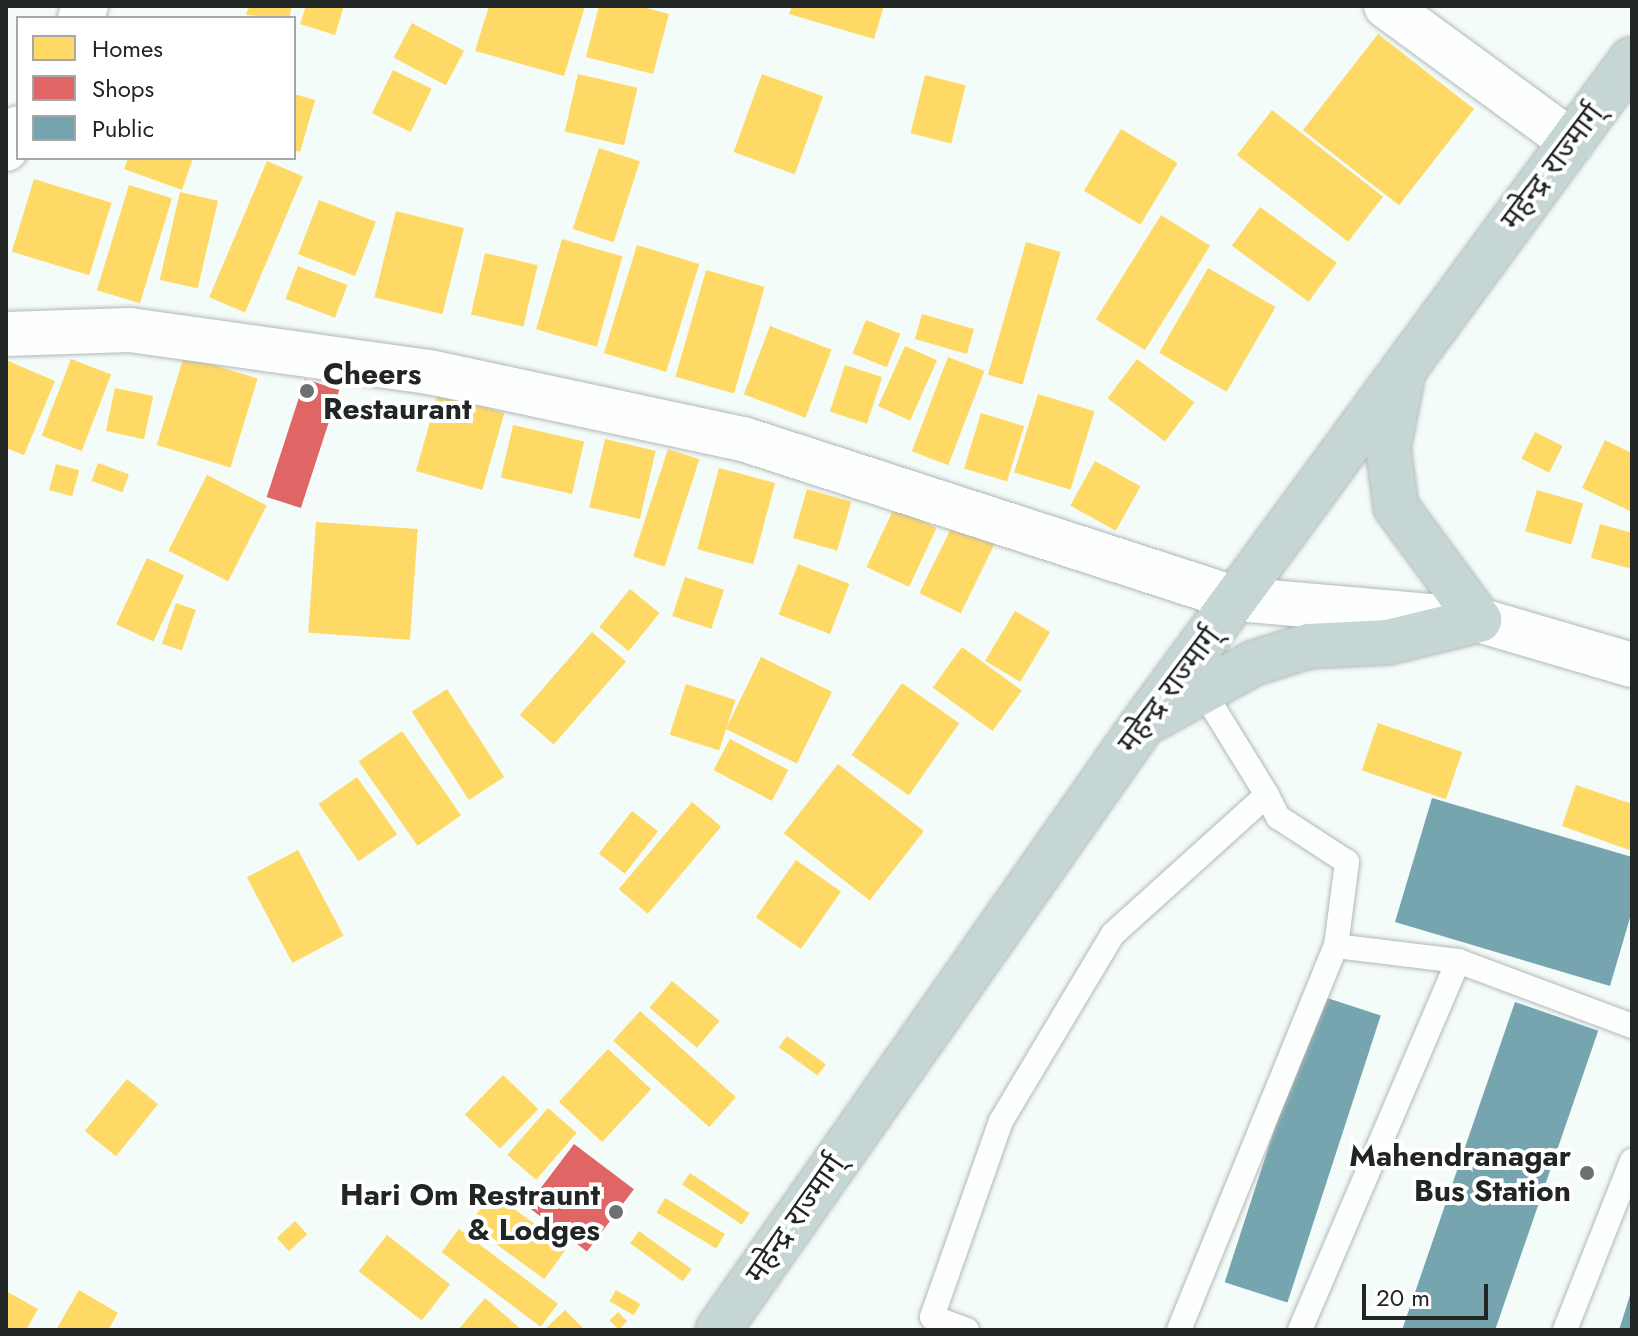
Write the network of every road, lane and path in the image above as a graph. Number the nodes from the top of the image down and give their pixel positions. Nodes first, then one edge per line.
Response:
1 (1386, 6) edge
2 (1628, 73) edge
3 (16, 132) edge
4 (1572, 142) junction
5 (6, 149) edge
6 (6, 334) edge
7 (1405, 363) junction
8 (1237, 599) junction
9 (1479, 620) junction
10 (1632, 665) edge
11 (1203, 691) junction
12 (1143, 724) junction
13 (1267, 795) junction
14 (1336, 946) junction
15 (1458, 961) junction
16 (1632, 1026) edge
17 (1632, 1161) edge
18 (718, 1330) edge
19 (967, 1330) edge
20 (1179, 1330) edge
21 (1300, 1330) edge
22 (1565, 1330) edge

1 - 4 street
2 - 4 highway, महेन्द्र राज्मार्ग्
3 - 5 street
4 - 7 highway, महेन्द्र राज्मार्ग्
6 - 8 street
7 - 8 highway, महेन्द्र राज्मार्ग्
7 - 9 highway
8 - 9 street
8 - 12 highway, महेन्द्र राज्मार्ग्
9 - 10 street
9 - 11 highway
11 - 12 highway
11 - 13 lane
12 - 18 highway, महेन्द्र राज्मार्ग्
13 - 14 lane
13 - 19 lane
14 - 15 lane
14 - 20 lane
15 - 16 lane
15 - 21 lane
17 - 22 lane

